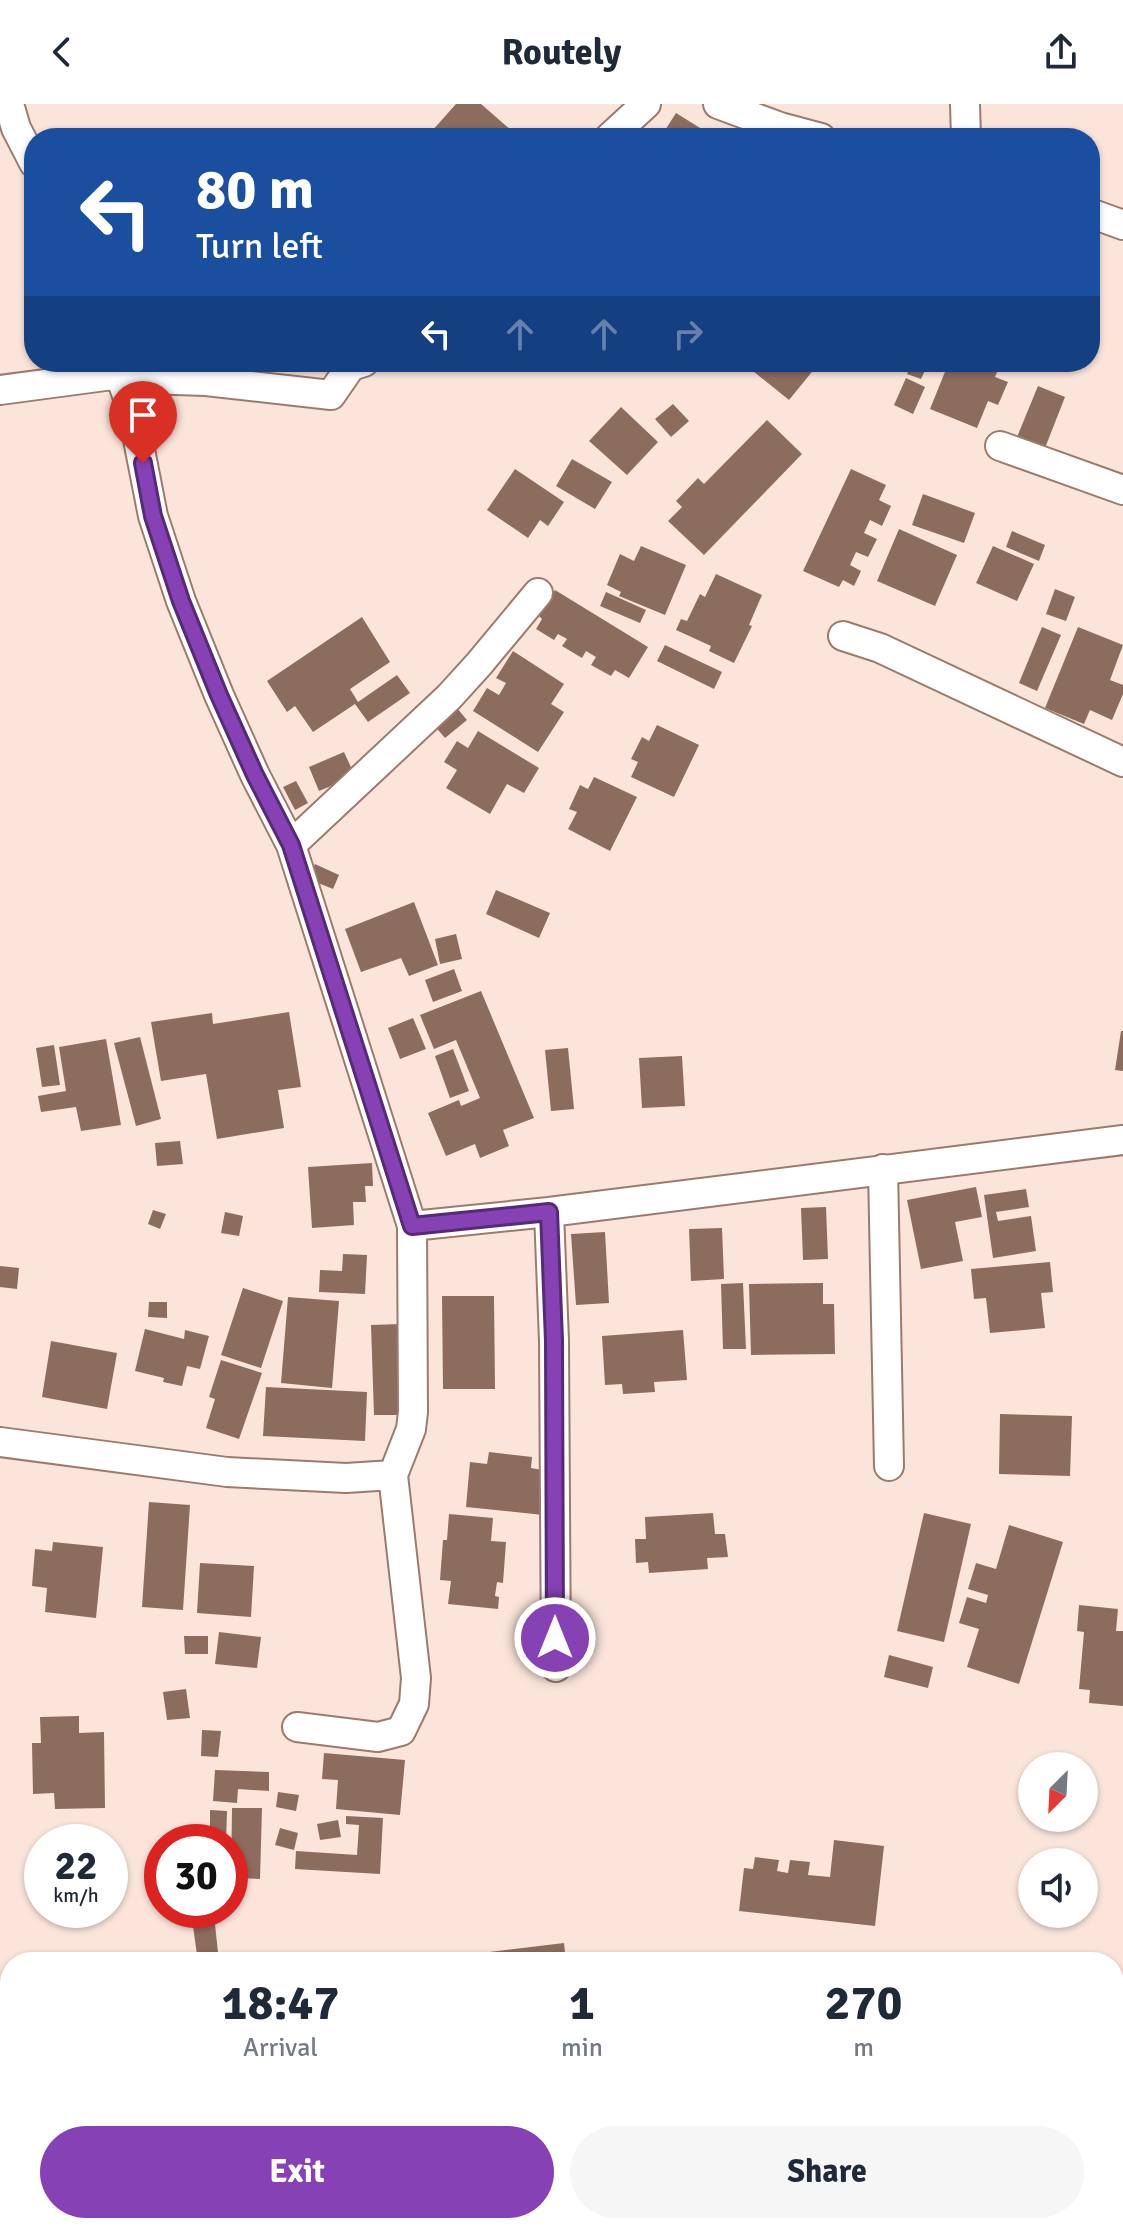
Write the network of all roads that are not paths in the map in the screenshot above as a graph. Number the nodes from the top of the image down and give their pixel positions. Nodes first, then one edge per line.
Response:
1 (9, 104) edge
2 (646, 104) edge
3 (718, 104) edge
4 (965, 104) edge
5 (620, 128) edge
6 (784, 128) edge
7 (966, 128) edge
8 (24, 144) edge
9 (1100, 217) edge
10 (1123, 225) edge
11 (97, 372) edge
12 (119, 372) edge
13 (128, 372) edge
14 (347, 372) edge
15 (0, 390) edge
16 (1000, 446) dead end
17 (1123, 490) edge
18 (538, 593) dead end
19 (843, 636) dead end
20 (1123, 762) edge
21 (291, 845) junction
22 (1123, 1140) edge
23 (883, 1169) junction
24 (549, 1212) junction
25 (412, 1226) junction
26 (0, 1442) edge
27 (889, 1466) dead end
28 (393, 1475) junction
29 (556, 1667) dead end
30 (297, 1727) dead end

1 - 8 street
2 - 5 street
3 - 6 street
4 - 7 street
9 - 10 street
11 - 15 street
12 - 21 street
13 - 14 street
16 - 17 street
18 - 21 street
19 - 20 street
21 - 25 street
22 - 23 street
23 - 24 street
23 - 27 street
24 - 25 street
24 - 29 street
25 - 28 street
26 - 28 street
28 - 30 street

